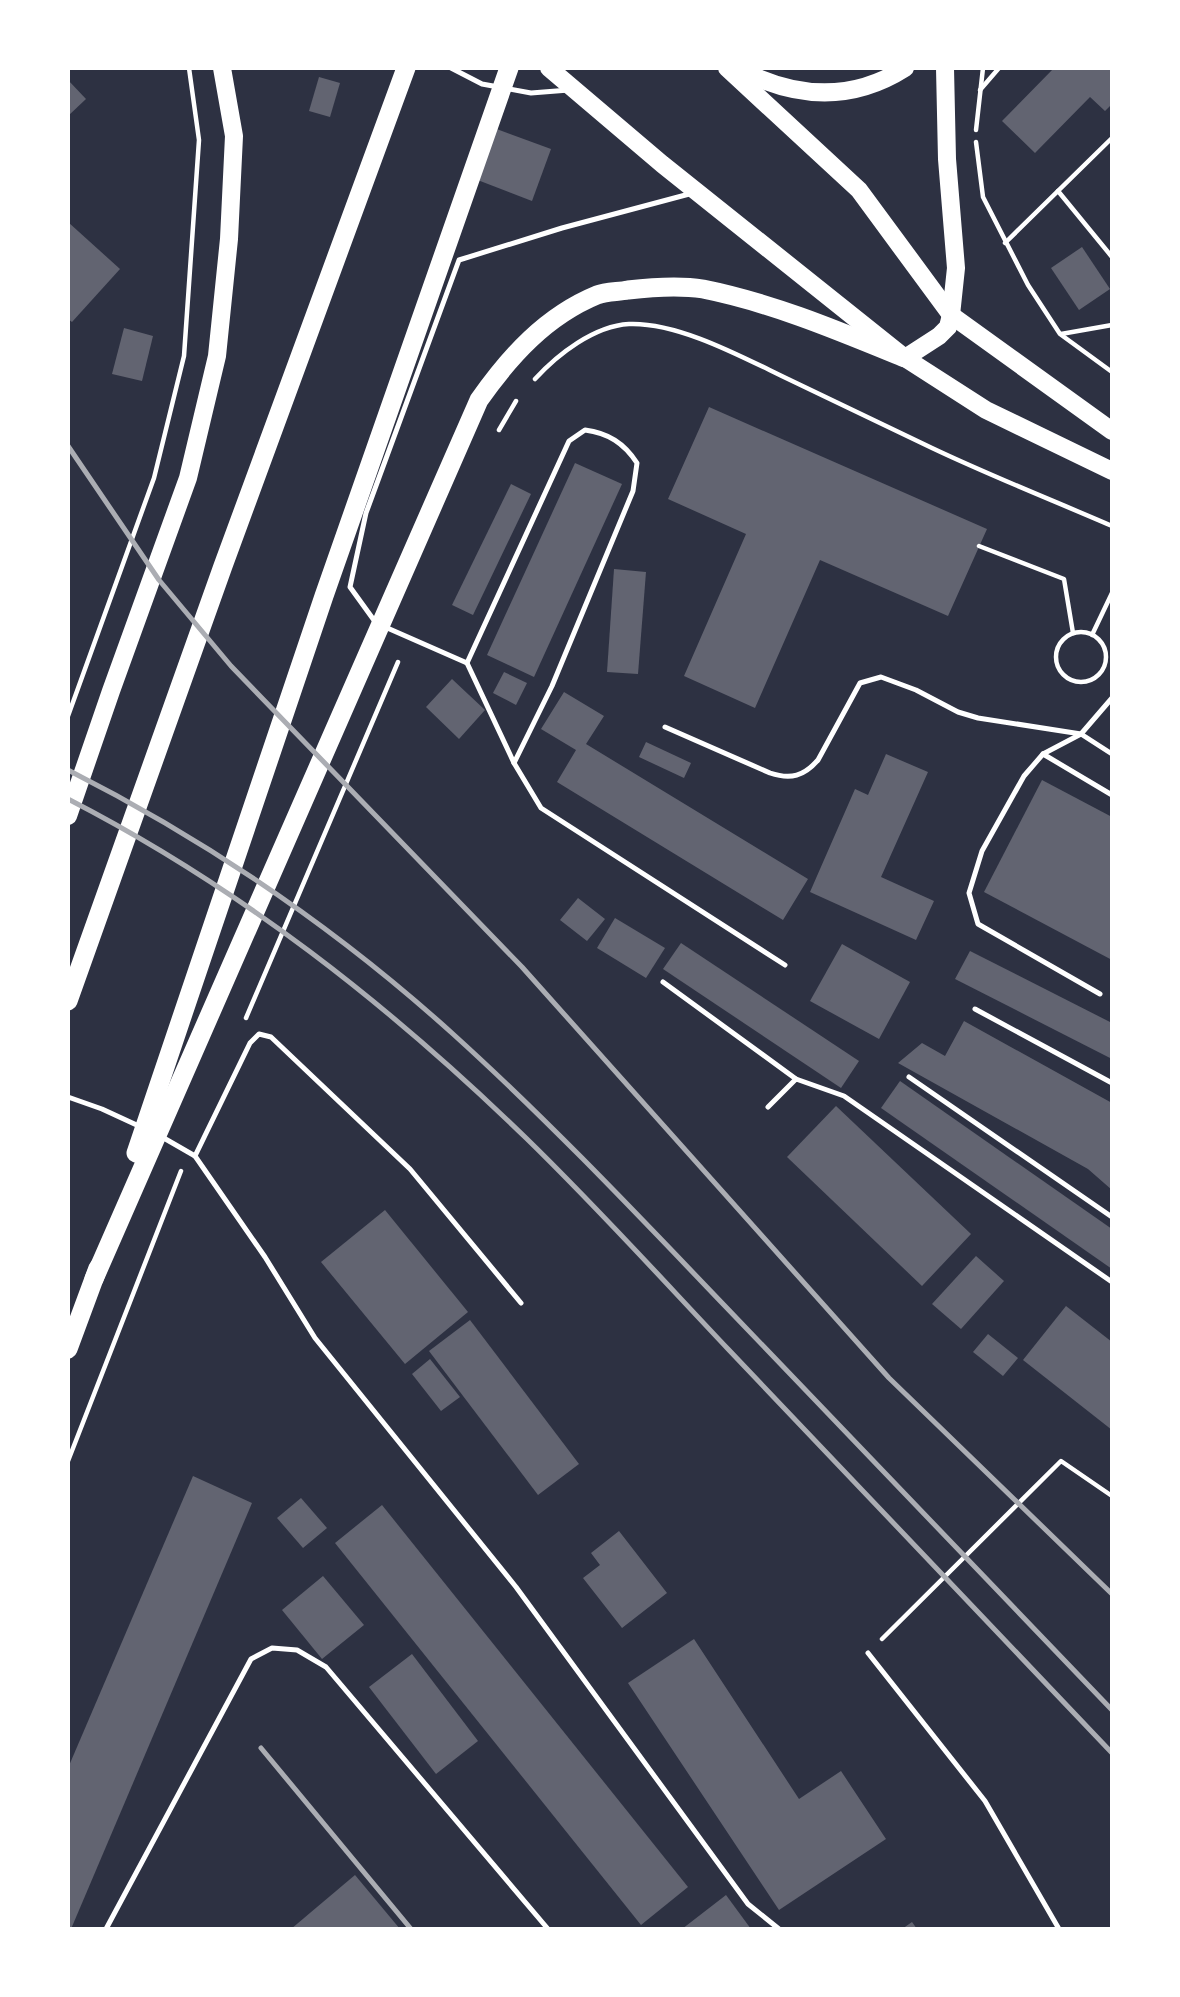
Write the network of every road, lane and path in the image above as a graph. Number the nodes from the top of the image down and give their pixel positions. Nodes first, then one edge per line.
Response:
1 (189, 68) edge
2 (222, 68) edge
3 (406, 68) edge
4 (451, 68) edge
5 (509, 68) edge
6 (549, 68) edge
7 (727, 68) edge
8 (737, 68) edge
9 (905, 68) edge
10 (945, 68) edge
11 (983, 68) edge
12 (999, 68) edge
13 (572, 90) junction
14 (980, 91) junction
15 (1112, 138) edge
16 (1058, 191) junction
17 (697, 192) junction
18 (1005, 243) junction
19 (1112, 257) edge
20 (951, 315) junction
21 (1112, 325) edge
22 (1060, 334) junction
23 (905, 358) junction
24 (1112, 372) edge
25 (529, 384) dead end
26 (520, 394) dead end
27 (1112, 431) edge
28 (498, 432) dead end
29 (1112, 471) edge
30 (1112, 527) edge
31 (979, 546) dead end
32 (1112, 593) edge
33 (1073, 634) junction
34 (1092, 635) junction
35 (401, 656) dead end
36 (467, 663) junction
37 (1112, 698) edge
38 (68, 716) edge
39 (666, 727) dead end
40 (1081, 734) junction
41 (1043, 754) junction
42 (1112, 754) edge
43 (514, 763) junction
44 (1112, 795) edge
45 (68, 816) edge
46 (785, 965) dead end
47 (663, 982) dead end
48 (1100, 994) dead end
49 (68, 1001) edge
50 (975, 1009) dead end
51 (244, 1023) dead end
52 (909, 1077) dead end
53 (796, 1079) junction
54 (1112, 1083) edge
55 (68, 1097) edge
56 (768, 1107) dead end
57 (195, 1156) junction
58 (185, 1162) dead end
59 (1112, 1217) edge
60 (94, 1279) junction
61 (1112, 1282) edge
62 (521, 1303) dead end
63 (68, 1349) edge
64 (68, 1461) edge
65 (1112, 1496) edge
66 (868, 1653) joint
67 (106, 1929) edge
68 (548, 1929) edge
69 (779, 1929) edge
70 (1059, 1929) edge

1 - 38 path
2 - 45 main road
3 - 49 highway
4 - 13 lane
5 - 60 highway
6 - 13 main road
7 - 20 main road
8 - 9 main road
10 - 20 main road
11 - 14 path
12 - 14 path
13 - 17 main road
14 - 18 path
15 - 16 path
16 - 18 path
16 - 19 path
17 - 23 main road
17 - 36 lane
18 - 22 path
20 - 23 main road
20 - 27 main road
21 - 22 path
22 - 24 path
23 - 29 main road
23 - 60 highway
25 - 30 path
26 - 28 path
31 - 33 path
32 - 34 path
33 - 34 path
33 - 34 path
35 - 51 path
36 - 43 lane
36 - 43 lane
37 - 40 lane
39 - 40 lane
40 - 41 lane
40 - 42 lane
41 - 44 lane
41 - 48 lane
43 - 46 lane
47 - 53 lane
50 - 54 lane
52 - 59 lane
53 - 56 lane
53 - 61 lane
55 - 57 lane
57 - 62 lane
57 - 69 lane
58 - 64 path
60 - 63 highway
65 - 66 path
66 - 70 lane
67 - 68 lane

